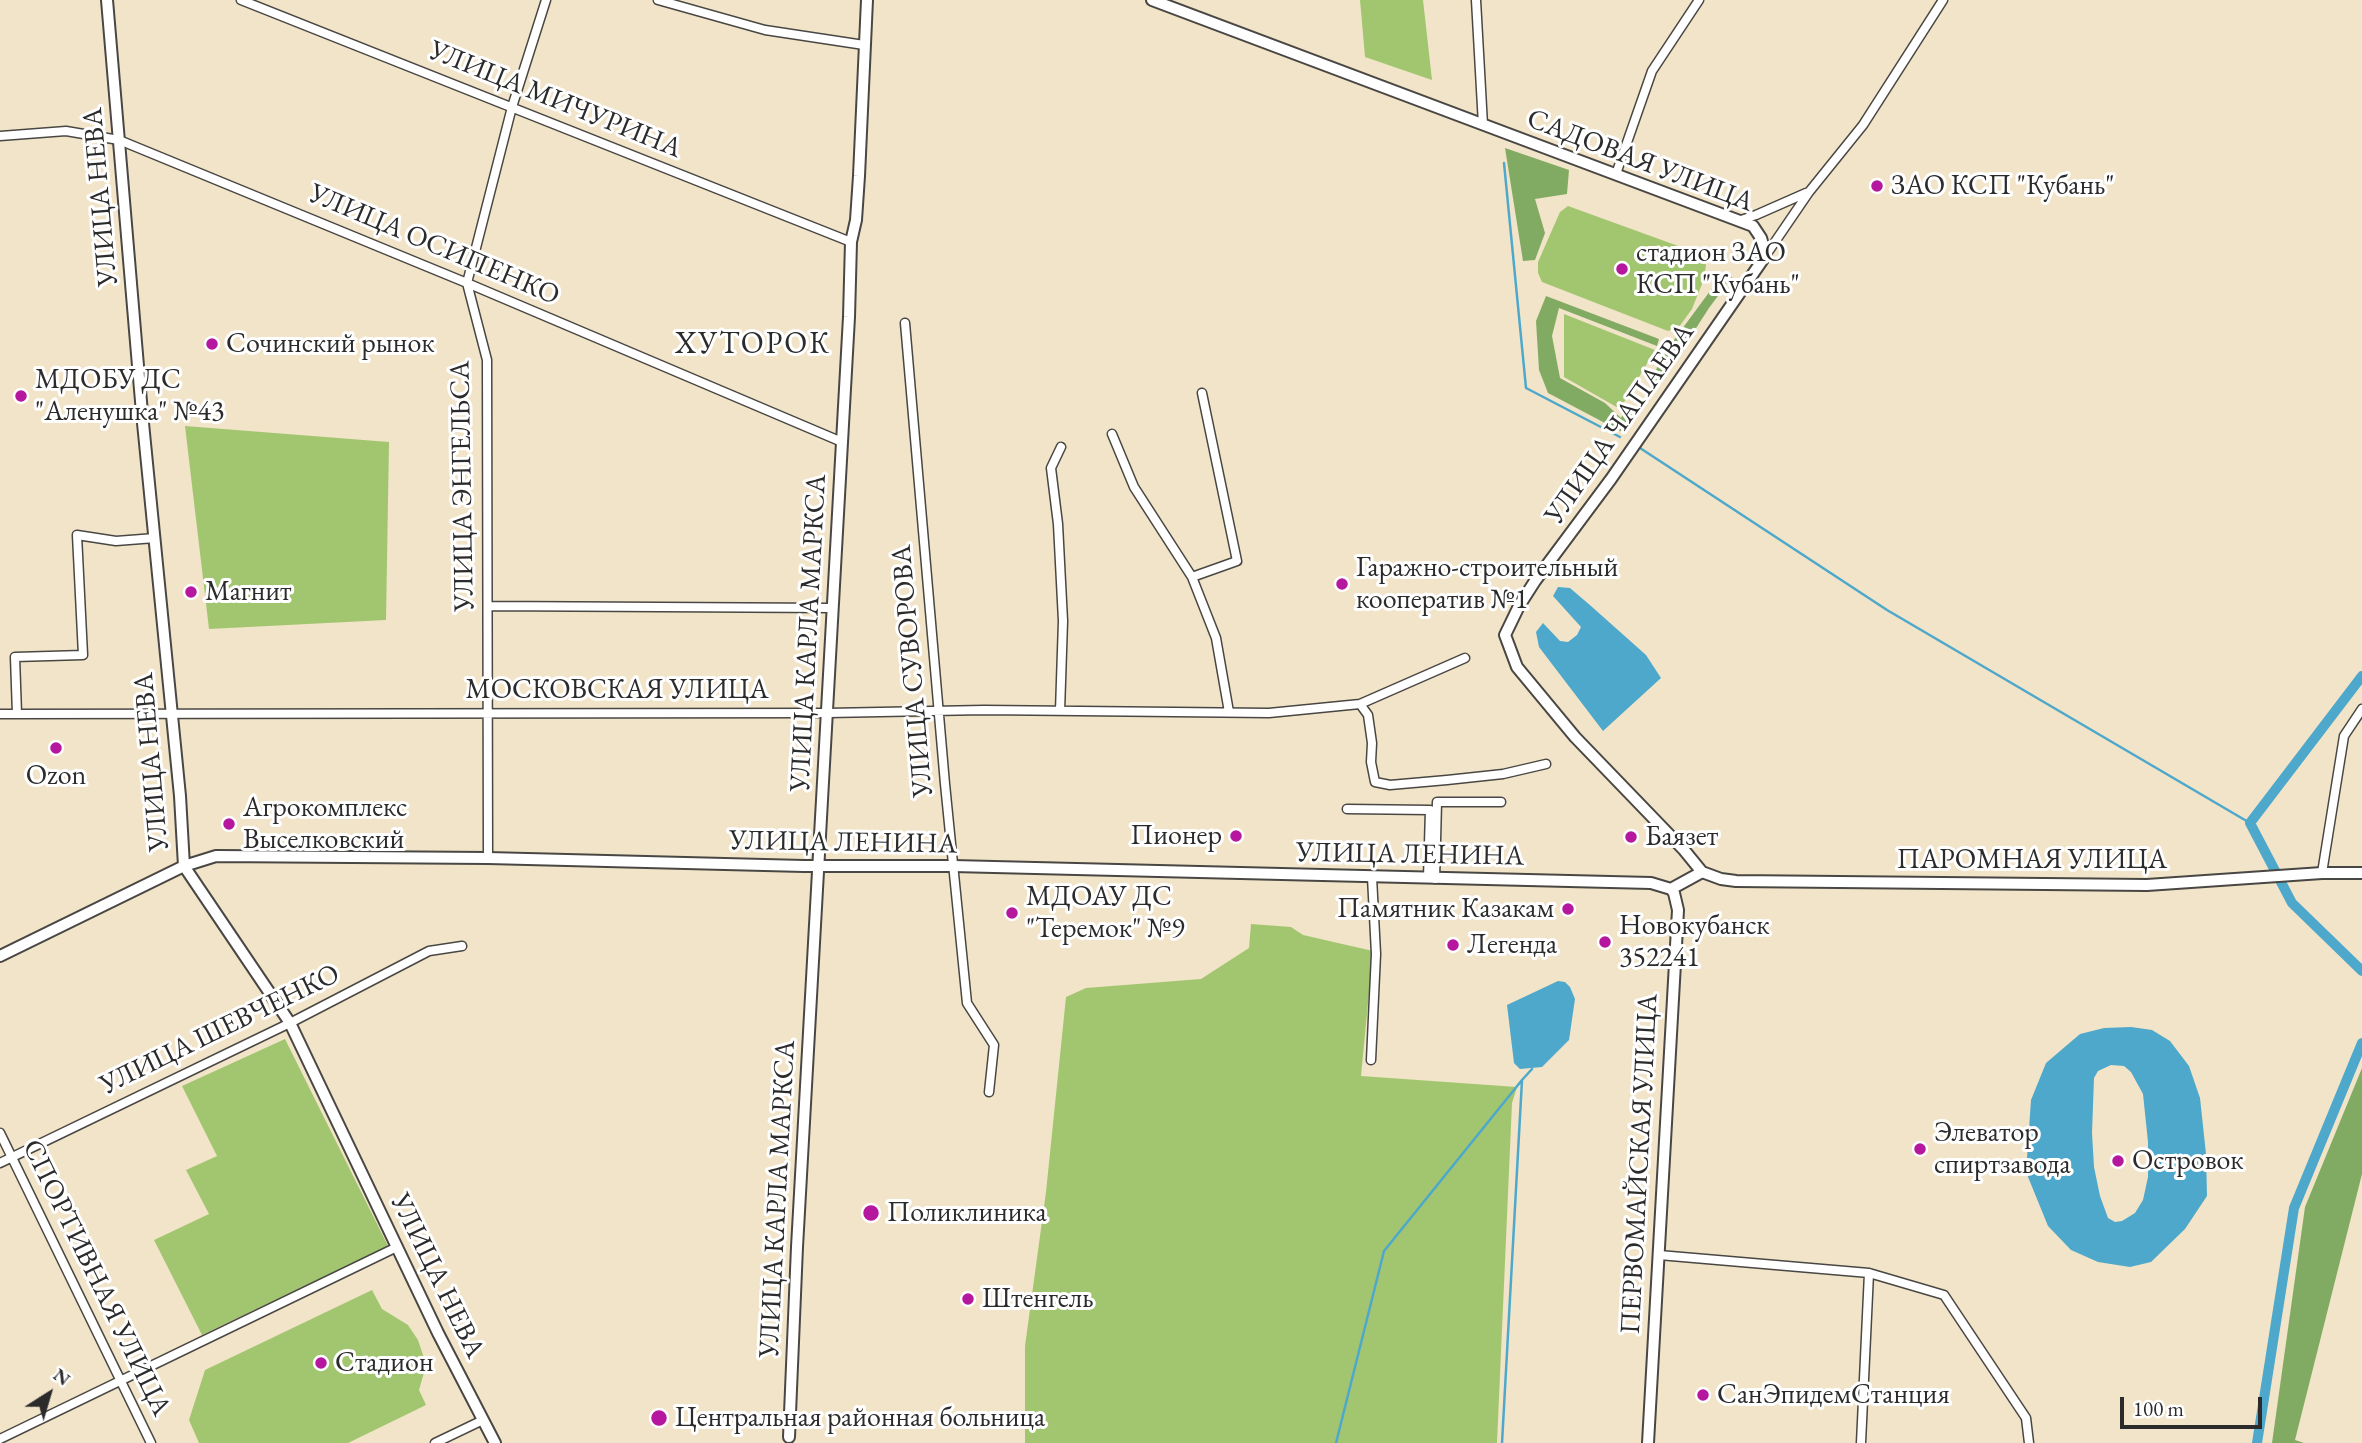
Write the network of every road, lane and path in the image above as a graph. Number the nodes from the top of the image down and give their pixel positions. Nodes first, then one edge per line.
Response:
1 (107, 0) edge
2 (241, 0) edge
3 (546, 0) edge
4 (658, 0) edge
5 (867, 0) edge
6 (1152, 0) edge
7 (1476, 0) edge
8 (1699, 0) edge
9 (1943, 0) edge
10 (864, 45) junction
11 (512, 107) junction
12 (1483, 125) junction
13 (0, 136) edge
14 (119, 139) junction
15 (1616, 174) junction
16 (1809, 192) junction
17 (1738, 221) junction
18 (851, 242) junction
19 (1766, 255) junction
20 (467, 283) junction
21 (905, 323) dead end
22 (1202, 393) dead end
23 (1112, 434) dead end
24 (842, 442) junction
25 (1061, 447) dead end
26 (155, 538) junction
27 (1192, 577) junction
28 (488, 606) junction
29 (832, 608) junction
30 (1465, 658) dead end
31 (1360, 704) junction
32 (2362, 709) edge
33 (1060, 711) junction
34 (488, 712) junction
35 (940, 712) junction
36 (1229, 712) junction
37 (17, 713) junction
38 (828, 713) junction
39 (0, 714) edge
40 (171, 715) junction
41 (1546, 764) dead end
42 (1501, 802) dead end
43 (1347, 809) dead end
44 (488, 858) junction
45 (184, 866) junction
46 (819, 866) junction
47 (953, 866) junction
48 (1702, 872) junction
49 (2322, 873) junction
50 (2362, 873) edge
51 (1372, 877) junction
52 (1431, 879) junction
53 (1671, 889) junction
54 (462, 946) dead end
55 (0, 956) edge
56 (290, 1023) junction
57 (1371, 1060) dead end
58 (989, 1092) dead end
59 (0, 1133) edge
60 (11, 1157) junction
61 (0, 1163) edge
62 (397, 1247) junction
63 (1659, 1255) junction
64 (1869, 1273) junction
65 (120, 1379) junction
66 (483, 1420) junction
67 (789, 1437) dead end
68 (0, 1439) edge
69 (151, 1443) edge
70 (435, 1443) edge
71 (495, 1443) edge
72 (1648, 1443) edge
73 (1861, 1443) edge
74 (2029, 1443) edge

1 - 14 main road, УЛИЦА НЕВА
2 - 11 street, УЛИЦА МИЧУРИНА
3 - 11 street, УЛИЦА ЭНГЕЛЬСА
4 - 10 street
5 - 10 main road, УЛИЦА КАРЛА МАРКСА
6 - 12 main road, САДОВАЯ УЛИЦА
7 - 12 street
8 - 15 street
9 - 16 street, УЛИЦА ЧАПАЕВА
10 - 18 main road, УЛИЦА КАРЛА МАРКСА
11 - 18 street, УЛИЦА МИЧУРИНА
11 - 20 street, УЛИЦА ЭНГЕЛЬСА
12 - 15 main road, САДОВАЯ УЛИЦА
13 - 14 street, УЛИЦА ОСИПЕНКО
14 - 20 street, УЛИЦА ОСИПЕНКО
14 - 26 main road, УЛИЦА НЕВА
15 - 17 main road, САДОВАЯ УЛИЦА
16 - 17 street
16 - 19 street, УЛИЦА ЧАПАЕВА
17 - 19 main road, САДОВАЯ УЛИЦА
18 - 24 main road, УЛИЦА КАРЛА МАРКСА
19 - 48 main road, УЛИЦА ЧАПАЕВА
20 - 24 street, УЛИЦА ОСИПЕНКО
20 - 28 street, УЛИЦА ЭНГЕЛЬСА
21 - 35 street, УЛИЦА СУВОРОВА
22 - 27 street
23 - 27 street
24 - 29 main road, УЛИЦА КАРЛА МАРКСА
25 - 33 street
26 - 37 street
26 - 40 main road, УЛИЦА НЕВА
27 - 36 street
28 - 29 street
28 - 34 street, УЛИЦА ЭНГЕЛЬСА
29 - 38 main road, УЛИЦА КАРЛА МАРКСА
30 - 31 street, МОСКОВСКАЯ УЛИЦА
31 - 36 street, МОСКОВСКАЯ УЛИЦА
31 - 41 street
32 - 49 street
33 - 35 street, МОСКОВСКАЯ УЛИЦА
33 - 36 street, МОСКОВСКАЯ УЛИЦА
34 - 38 street, МОСКОВСКАЯ УЛИЦА
34 - 40 street, МОСКОВСКАЯ УЛИЦА
34 - 44 street, УЛИЦА ЭНГЕЛЬСА
35 - 38 street, МОСКОВСКАЯ УЛИЦА
35 - 47 street, УЛИЦА СУВОРОВА
37 - 39 street, МОСКОВСКАЯ УЛИЦА
37 - 40 street, МОСКОВСКАЯ УЛИЦА
38 - 46 main road, УЛИЦА КАРЛА МАРКСА
40 - 45 main road, УЛИЦА НЕВА
42 - 52 street
43 - 52 street
44 - 45 main road, УЛИЦА ЛЕНИНА
44 - 46 main road, УЛИЦА ЛЕНИНА
45 - 55 main road, УЛИЦА ЛЕНИНА
45 - 56 main road, УЛИЦА НЕВА
46 - 47 main road, УЛИЦА ЛЕНИНА
46 - 67 main road, УЛИЦА КАРЛА МАРКСА
47 - 51 main road, УЛИЦА ЛЕНИНА
47 - 58 street, УЛИЦА СУВОРОВА
48 - 49 main road, ПАРОМНАЯ УЛИЦА
48 - 53 main road
49 - 50 main road, ПАРОМНАЯ УЛИЦА
51 - 52 main road, УЛИЦА ЛЕНИНА
51 - 57 street
52 - 53 main road, УЛИЦА ЛЕНИНА
53 - 63 main road, ПЕРВОМАЙСКАЯ УЛИЦА
54 - 56 street, УЛИЦА ШЕВЧЕНКО
56 - 60 street, УЛИЦА ШЕВЧЕНКО
56 - 62 main road, УЛИЦА НЕВА
59 - 60 street, СПОРТИВНАЯ УЛИЦА
60 - 61 street, УЛИЦА ШЕВЧЕНКО
60 - 65 street, СПОРТИВНАЯ УЛИЦА
62 - 65 street
62 - 66 main road, УЛИЦА НЕВА
63 - 64 street
63 - 72 main road, ПЕРВОМАЙСКАЯ УЛИЦА
64 - 73 street
64 - 74 street
65 - 68 street
65 - 69 street, СПОРТИВНАЯ УЛИЦА
66 - 70 street
66 - 71 main road, УЛИЦА НЕВА

